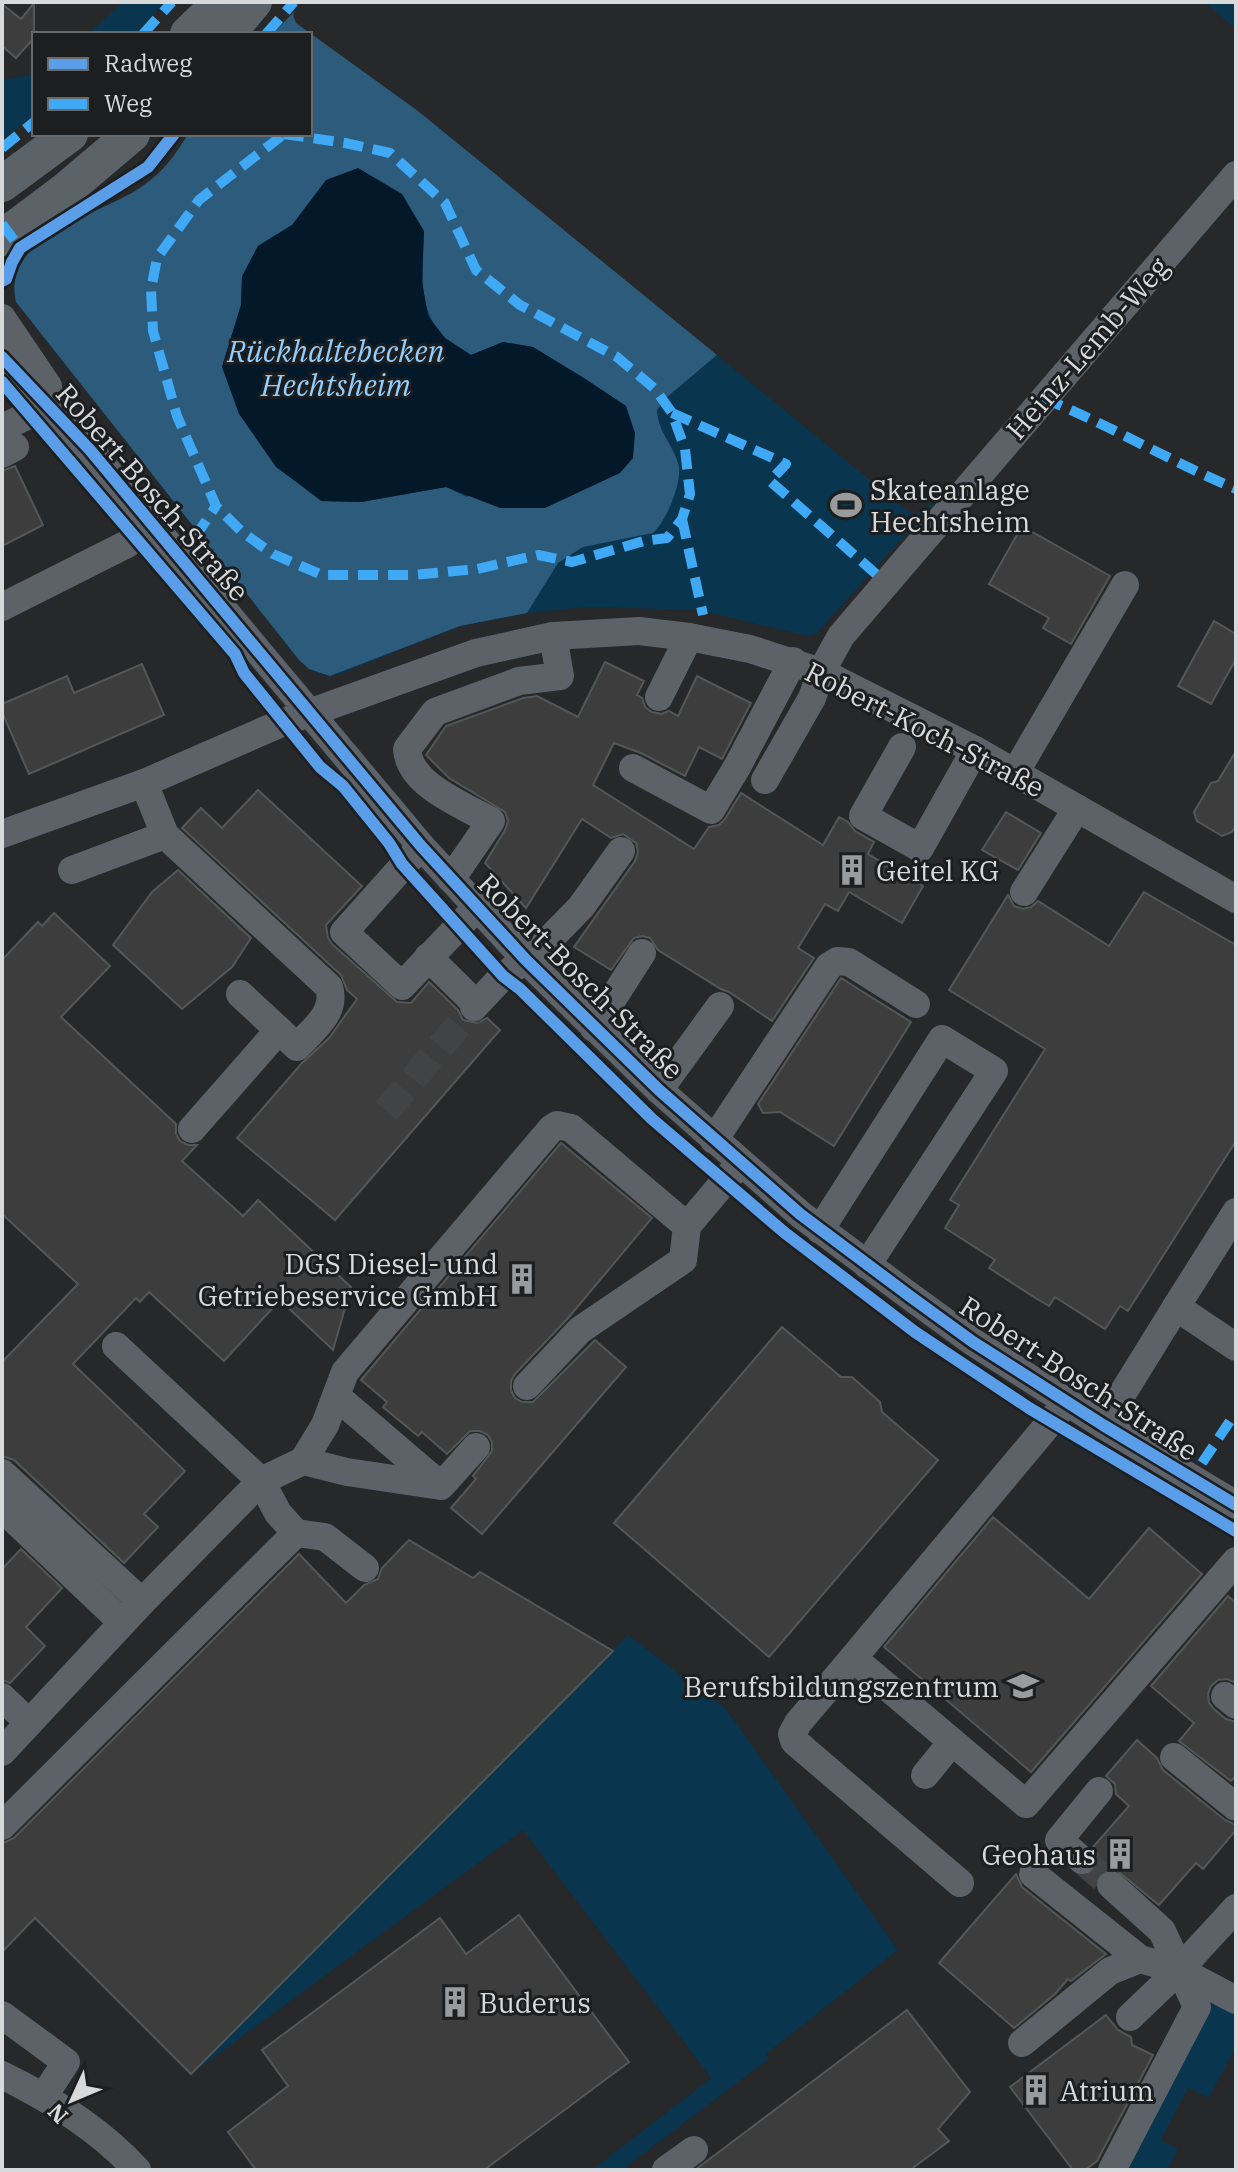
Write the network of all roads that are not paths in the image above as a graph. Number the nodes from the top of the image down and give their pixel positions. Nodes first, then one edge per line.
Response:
1 (221, 2) edge
2 (254, 2) edge
3 (190, 32) edge
4 (229, 32) edge
5 (67, 136) edge
6 (130, 136) edge
7 (1236, 175) edge
8 (2, 184) edge
9 (2, 238) edge
10 (2, 318) edge
11 (2, 357) edge
12 (53, 404) junction
13 (6, 443) edge
14 (152, 524) junction
15 (1125, 585) dead end
16 (2, 607) edge
17 (553, 636) junction
18 (689, 637) junction
19 (793, 661) junction
20 (821, 672) junction
21 (659, 697) dead end
22 (310, 713) junction
23 (902, 747) dead end
24 (975, 750) junction
25 (633, 768) dead end
26 (1015, 773) junction
27 (765, 780) dead end
28 (144, 783) junction
29 (1077, 808) junction
30 (2, 834) edge
31 (165, 835) junction
32 (421, 846) junction
33 (621, 851) dead end
34 (72, 870) dead end
35 (451, 879) junction
36 (1232, 886) edge
37 (1024, 892) dead end
38 (477, 907) junction
39 (642, 953) dead end
40 (428, 957) junction
41 (526, 960) junction
42 (240, 994) dead end
43 (916, 1004) dead end
44 (720, 1006) dead end
45 (594, 1028) junction
46 (279, 1030) junction
47 (659, 1090) junction
48 (192, 1129) dead end
49 (714, 1140) junction
50 (740, 1163) junction
51 (1236, 1212) edge
52 (687, 1226) junction
53 (820, 1230) junction
54 (867, 1265) junction
55 (1176, 1307) junction
56 (116, 1346) dead end
57 (1236, 1347) edge
58 (527, 1386) dead end
59 (336, 1396) junction
60 (1067, 1402) junction
61 (1103, 1425) junction
62 (476, 1447) dead end
63 (303, 1461) junction
64 (2, 1473) edge
65 (261, 1481) junction
66 (441, 1486) junction
67 (1236, 1505) edge
68 (2, 1508) edge
69 (296, 1533) junction
70 (1236, 1561) edge
71 (365, 1568) dead end
72 (142, 1602) junction
73 (122, 1622) junction
74 (853, 1658) junction
75 (2, 1697) edge
76 (29, 1723) junction
77 (952, 1742) junction
78 (2, 1752) edge
79 (1174, 1757) dead end
80 (925, 1775) dead end
81 (1099, 1791) dead end
82 (1236, 1807) edge
83 (2, 1826) edge
84 (1082, 1860) tunnel mouth
85 (1033, 1874) dead end
86 (960, 1883) dead end
87 (1111, 1885) tunnel mouth
88 (1236, 1908) edge
89 (1140, 1959) junction
90 (1179, 1970) junction
91 (1236, 2000) edge
92 (2, 2015) edge
93 (1130, 2017) dead end
94 (1022, 2043) dead end
95 (8, 2087) edge
96 (44, 2096) junction
97 (694, 2150) dead end
98 (137, 2170) edge
99 (666, 2170) edge
100 (1112, 2170) edge

1 - 3 main road
2 - 4 main road
5 - 8 main road
6 - 9 main road
7 - 20 street, Heinz-Lemb-Weg
10 - 12 street, Robert-Bosch-Straße
11 - 12 street, Robert-Bosch-Straße
12 - 13 street
12 - 14 street, Robert-Bosch-Straße
14 - 16 street
14 - 22 street, Robert-Bosch-Straße
15 - 26 street
17 - 18 street, Robert-Koch-Straße
17 - 22 street, Robert-Koch-Straße
17 - 35 street
18 - 19 street, Robert-Koch-Straße
18 - 21 street
19 - 20 street, Robert-Koch-Straße
19 - 25 street
20 - 24 street, Robert-Koch-Straße
20 - 27 street, Heinz-Lemb-Weg
22 - 28 street, Robert-Koch-Straße
22 - 32 street, Robert-Bosch-Straße
23 - 24 street
24 - 26 street, Robert-Koch-Straße
26 - 29 street, Robert-Koch-Straße
28 - 30 street, Robert-Koch-Straße
28 - 31 street
29 - 36 street, Robert-Koch-Straße
29 - 37 street
31 - 34 street
31 - 46 street
32 - 35 street, Robert-Bosch-Straße
32 - 40 street
33 - 41 street
35 - 38 street, Robert-Bosch-Straße
38 - 40 street
38 - 41 street, Robert-Bosch-Straße
39 - 45 street
40 - 41 street
41 - 45 street, Robert-Bosch-Straße
42 - 46 street
43 - 49 street
44 - 47 street
45 - 47 street, Robert-Bosch-Straße
46 - 48 street
47 - 49 street, Robert-Bosch-Straße
49 - 50 street, Robert-Bosch-Straße
50 - 52 street
50 - 53 street, Robert-Bosch-Straße
51 - 55 street
52 - 58 street
52 - 59 street
53 - 54 street, Robert-Bosch-Straße
53 - 54 street
54 - 60 street, Robert-Bosch-Straße
55 - 57 street
55 - 61 street
56 - 65 street
59 - 63 street
59 - 66 street
60 - 61 street, Robert-Bosch-Straße
60 - 74 street
61 - 67 street, Robert-Bosch-Straße
62 - 66 street
63 - 65 street
63 - 66 street
64 - 72 street
65 - 69 street
65 - 72 street
68 - 73 street
69 - 71 street
69 - 83 street
70 - 77 street
72 - 73 street
73 - 76 street
74 - 77 street
74 - 86 street
75 - 76 street
76 - 78 street
77 - 80 street
79 - 82 street
81 - 84 street
85 - 89 street
87 - 90 street
88 - 90 street
89 - 90 street
89 - 94 street
90 - 91 street
90 - 93 street
90 - 100 street
92 - 96 street
95 - 96 street
96 - 98 street
97 - 99 street

